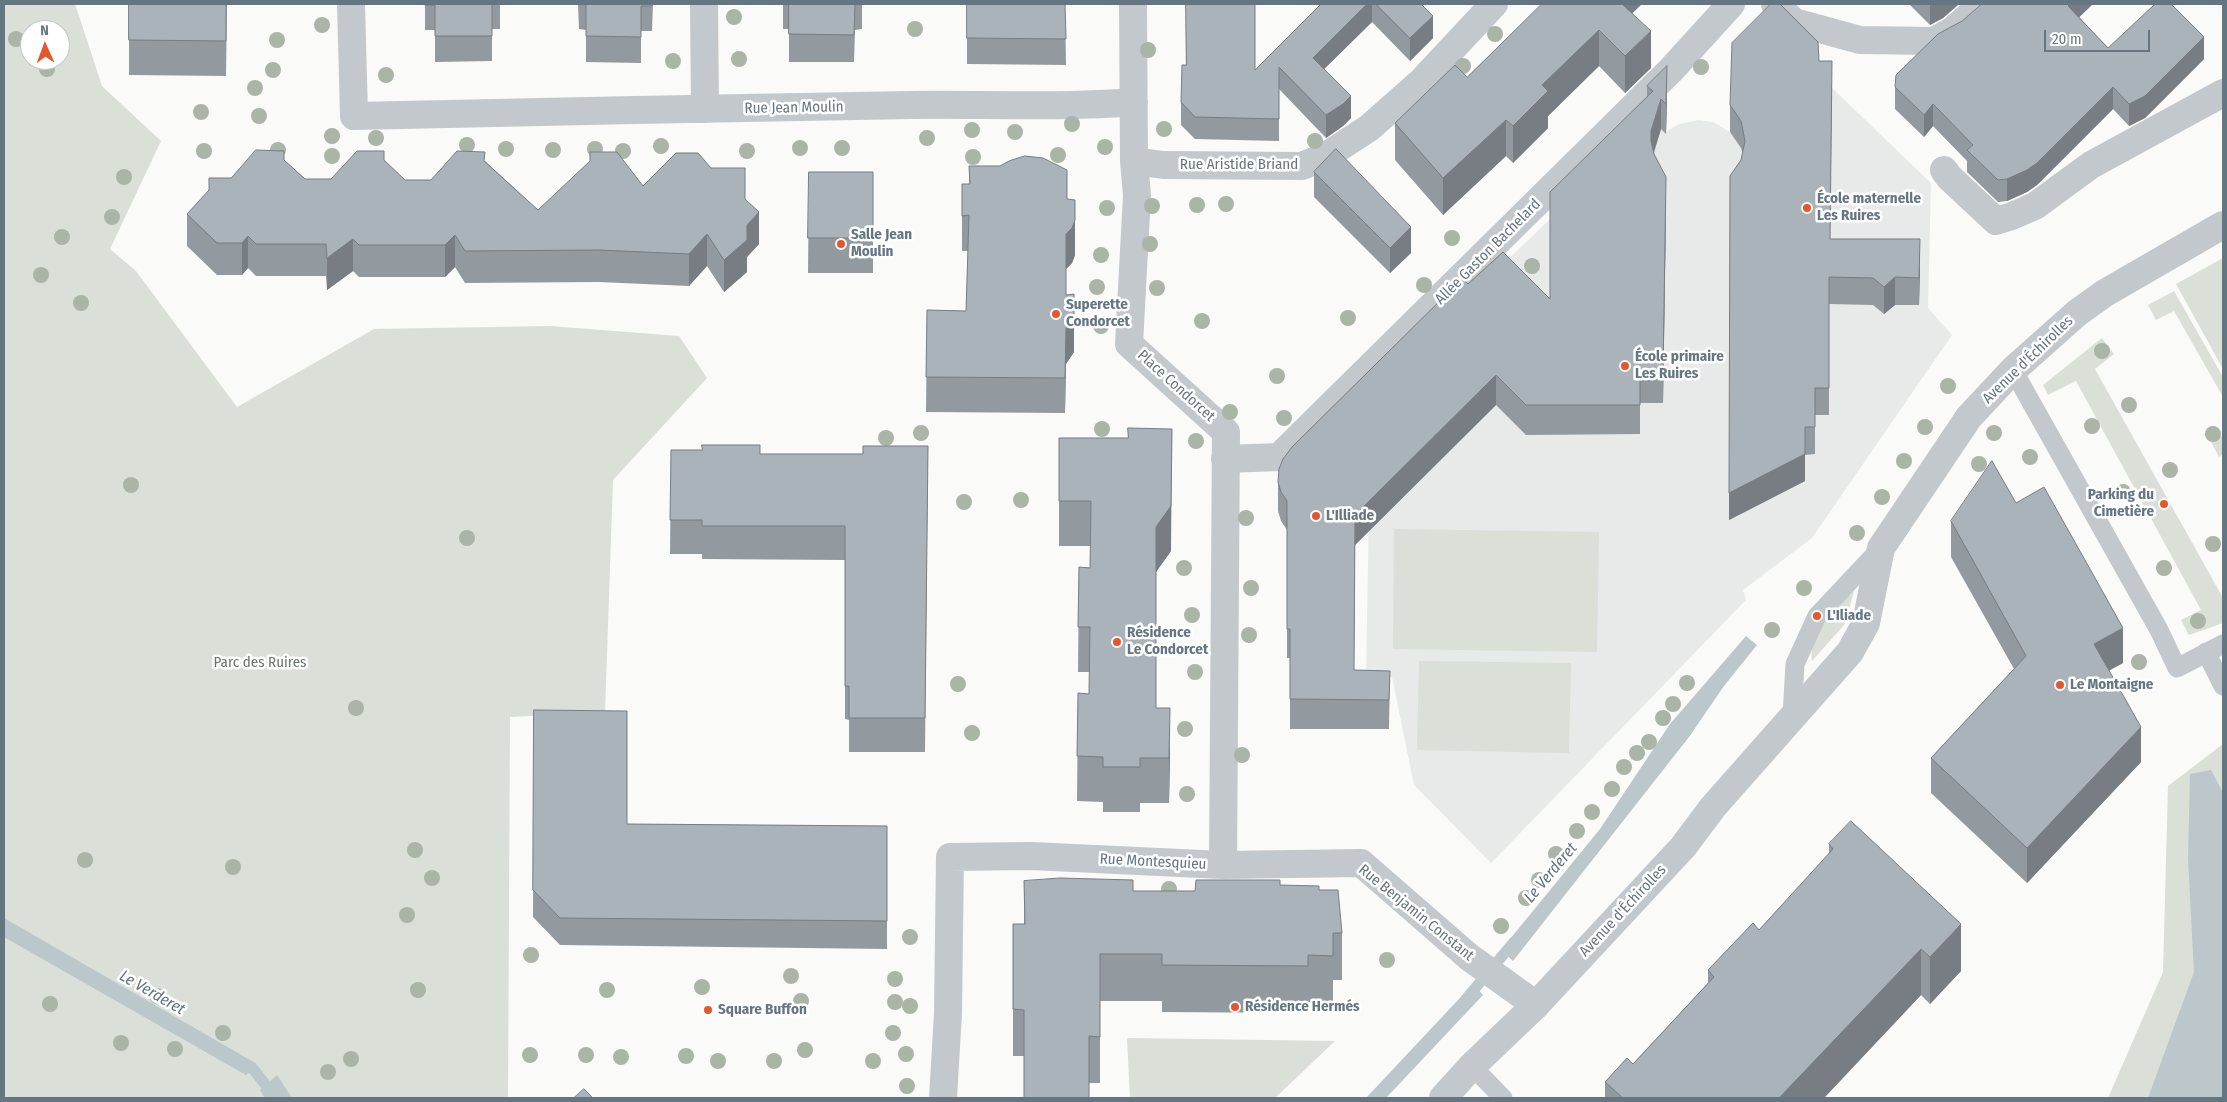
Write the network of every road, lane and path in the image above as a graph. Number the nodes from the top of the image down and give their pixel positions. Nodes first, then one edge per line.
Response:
1 (351, 4) edge
2 (704, 4) edge
3 (1133, 4) edge
4 (1494, 4) edge
5 (1731, 4) edge
6 (1775, 4) edge
7 (1983, 4) edge
8 (2223, 93) edge
9 (1134, 102) junction
10 (705, 110) junction
11 (1134, 161) junction
12 (1944, 170) dead end
13 (2223, 225) edge
14 (2013, 370) junction
15 (1225, 459) junction
16 (1881, 548) junction
17 (2223, 644) edge
18 (2206, 652) junction
19 (2223, 686) edge
20 (1792, 716) junction
21 (1223, 865) junction
22 (1526, 997) junction
23 (1472, 1066) junction
24 (1447, 1097) edge
25 (944, 1098) edge
26 (1503, 1098) edge

1 - 10 street, Rue Jean Moulin
2 - 10 street
3 - 9 street
4 - 11 street, Rue Aristide Briand
5 - 15 street, Allée Gaston Bachelard
6 - 7 street
8 - 12 street
9 - 10 street, Rue Jean Moulin
9 - 11 street
11 - 15 street, Place Condorcet
13 - 14 street, Avenue d'Échirolles
14 - 16 street, Avenue d'Échirolles
14 - 18 lane
15 - 21 street, Rue Montesquieu
16 - 20 street, Avenue d'Échirolles
16 - 20 lane, Avenue d'Échirolles
17 - 18 lane
18 - 19 lane
20 - 22 street, Avenue d'Échirolles
21 - 22 street, Rue Benjamin Constant
21 - 25 street, Rue Montesquieu
22 - 23 street, Avenue d'Échirolles
23 - 24 street, Avenue d'Échirolles
23 - 26 lane

